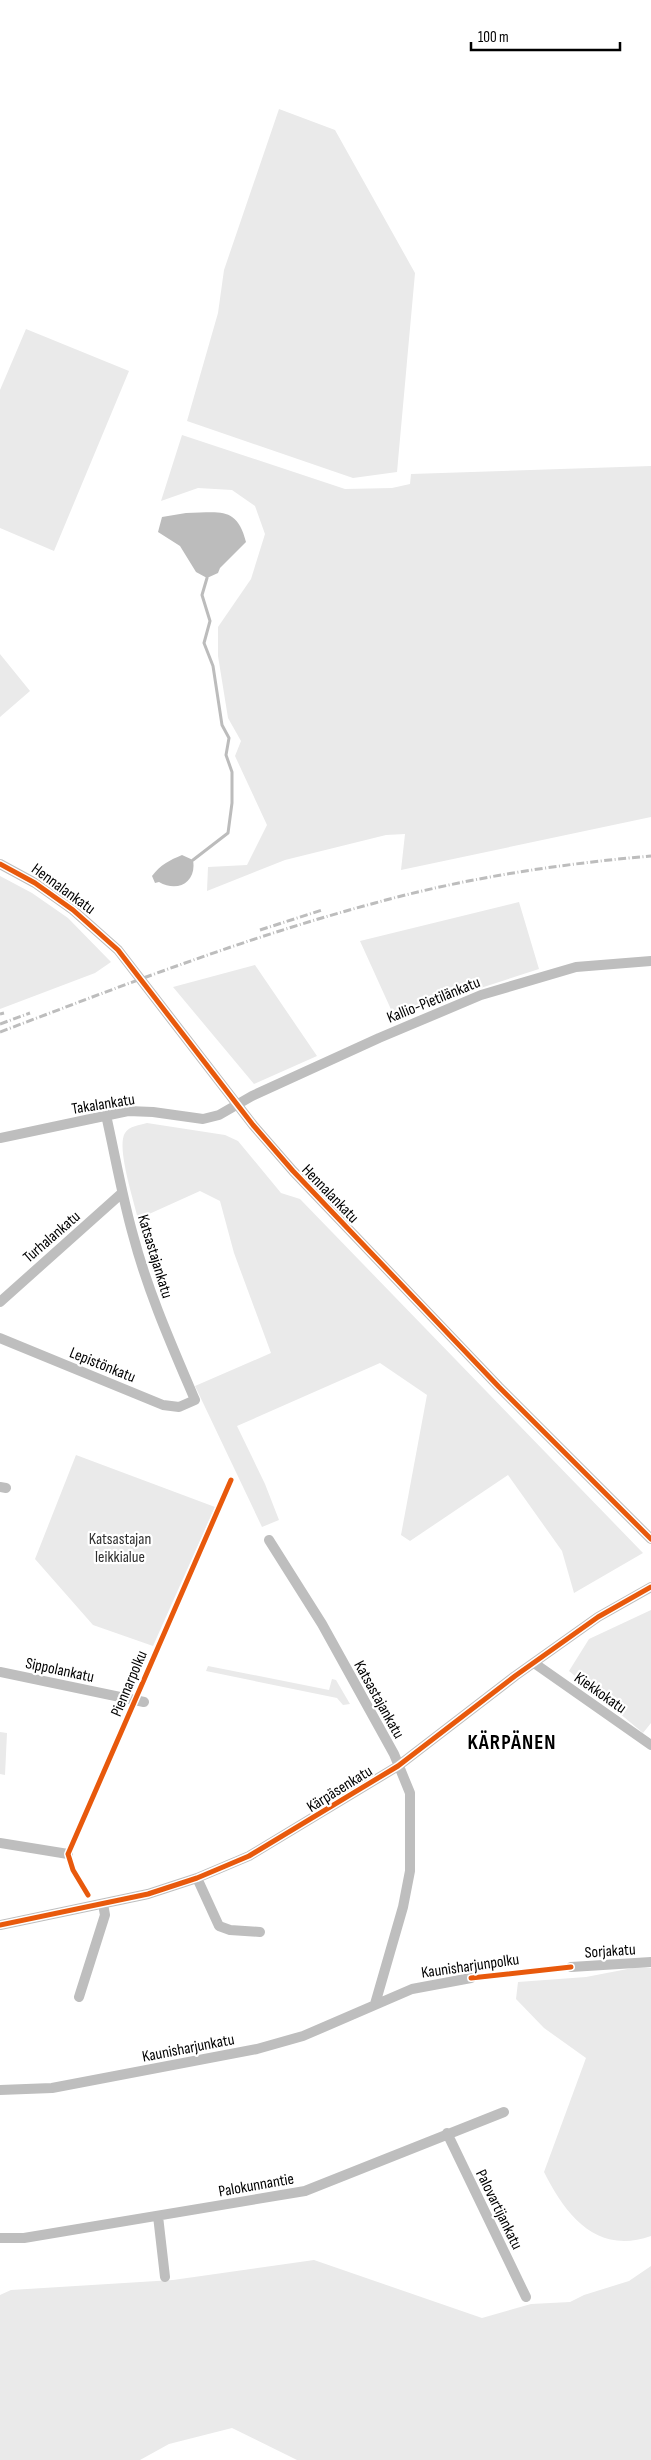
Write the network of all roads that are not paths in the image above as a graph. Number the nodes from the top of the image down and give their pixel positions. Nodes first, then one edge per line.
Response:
1 (0, 864) edge
2 (651, 961) edge
3 (237, 1104) junction
4 (106, 1115) junction
5 (0, 1138) edge
6 (122, 1193) junction
7 (0, 1302) edge
8 (0, 1338) edge
9 (195, 1400) joint
10 (651, 1539) edge
11 (269, 1540) dead end
12 (651, 1587) edge
13 (534, 1663) junction
14 (0, 1672) edge
15 (144, 1702) dead end
16 (651, 1745) edge
17 (398, 1766) junction
18 (0, 1843) edge
19 (68, 1854) dead end
20 (197, 1878) junction
21 (103, 1904) junction
22 (0, 1925) edge
23 (260, 1932) dead end
24 (651, 1962) edge
25 (571, 1967) dead end
26 (471, 1978) dead end
27 (79, 1997) dead end
28 (375, 2004) junction
29 (0, 2090) edge
30 (504, 2112) dead end
31 (447, 2133) junction
32 (158, 2216) junction
33 (0, 2238) edge
34 (165, 2277) dead end
35 (526, 2297) dead end

1 - 3 street, Hennalankatu
2 - 3 street, Kallio-Pietilänkatu
3 - 4 street, Takalankatu
3 - 10 street, Hennalankatu
4 - 5 street, Takalankatu
4 - 6 street, Katsastajankatu
6 - 7 street, Turhalankatu
6 - 9 street, Katsastajankatu
8 - 9 street, Lepistönkatu
11 - 17 street, Katsastajankatu
12 - 13 street, Kärpäsenkatu
13 - 16 street, Kiekkokatu
13 - 17 street, Kärpäsenkatu
14 - 15 street, Sippolankatu
17 - 20 street, Kärpäsenkatu
17 - 28 street, Katsastajankatu
18 - 19 street
20 - 21 street, Kärpäsenkatu
20 - 23 street
21 - 22 street, Kärpäsenkatu
21 - 27 street
24 - 25 street, Sorjakatu
26 - 28 street, Kaunisharjunpolku
28 - 29 street, Kaunisharjunkatu
30 - 31 street, Palokunnantie
31 - 32 street, Palokunnantie
31 - 35 street, Palovartijankatu
32 - 33 street, Palokunnantie
32 - 34 street

